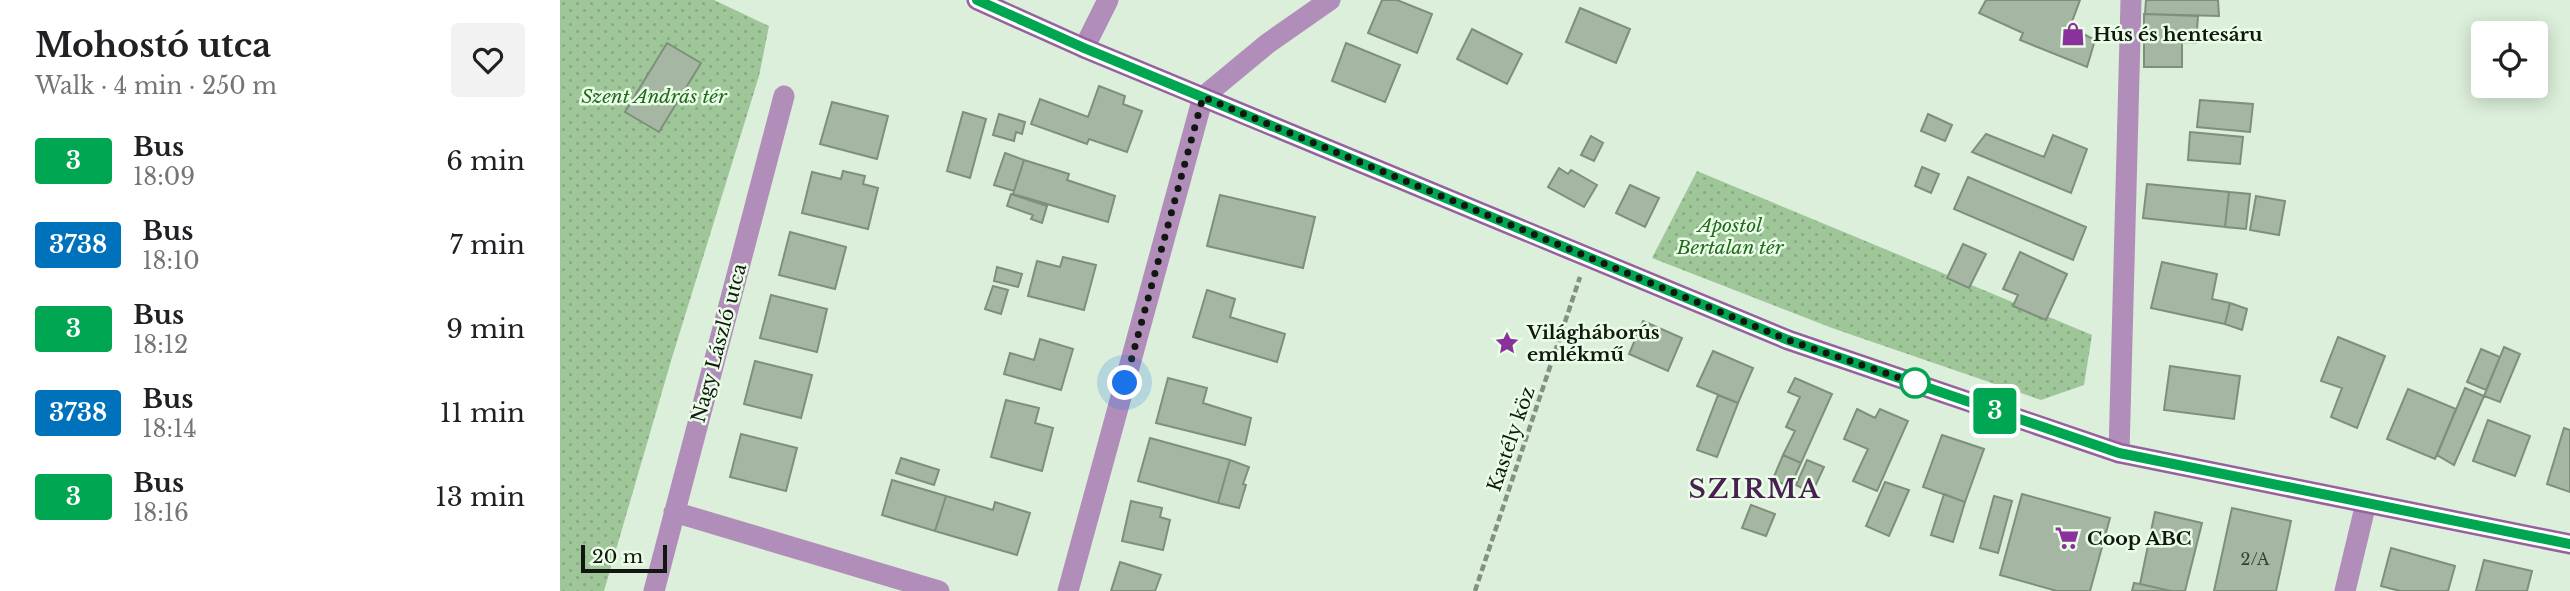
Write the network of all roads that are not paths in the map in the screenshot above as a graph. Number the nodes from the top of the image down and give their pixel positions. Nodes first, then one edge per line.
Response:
1 (976, 0) edge
2 (1108, 0) edge
3 (1330, 0) edge
4 (2131, 0) edge
5 (1084, 48) junction
6 (784, 96) dead end
7 (1203, 97) junction
8 (2119, 453) junction
9 (2366, 503) junction
10 (674, 512) junction
11 (2570, 544) edge
12 (653, 591) edge
13 (939, 591) edge
14 (1068, 591) edge
15 (2345, 591) edge

1 - 5 main road
2 - 5 street
3 - 7 street
4 - 8 street
5 - 7 main road
6 - 10 street, Nagy László utca
7 - 8 main road
7 - 14 street
8 - 9 main road
9 - 11 main road
9 - 15 street
10 - 12 street, Nagy László utca
10 - 13 street

